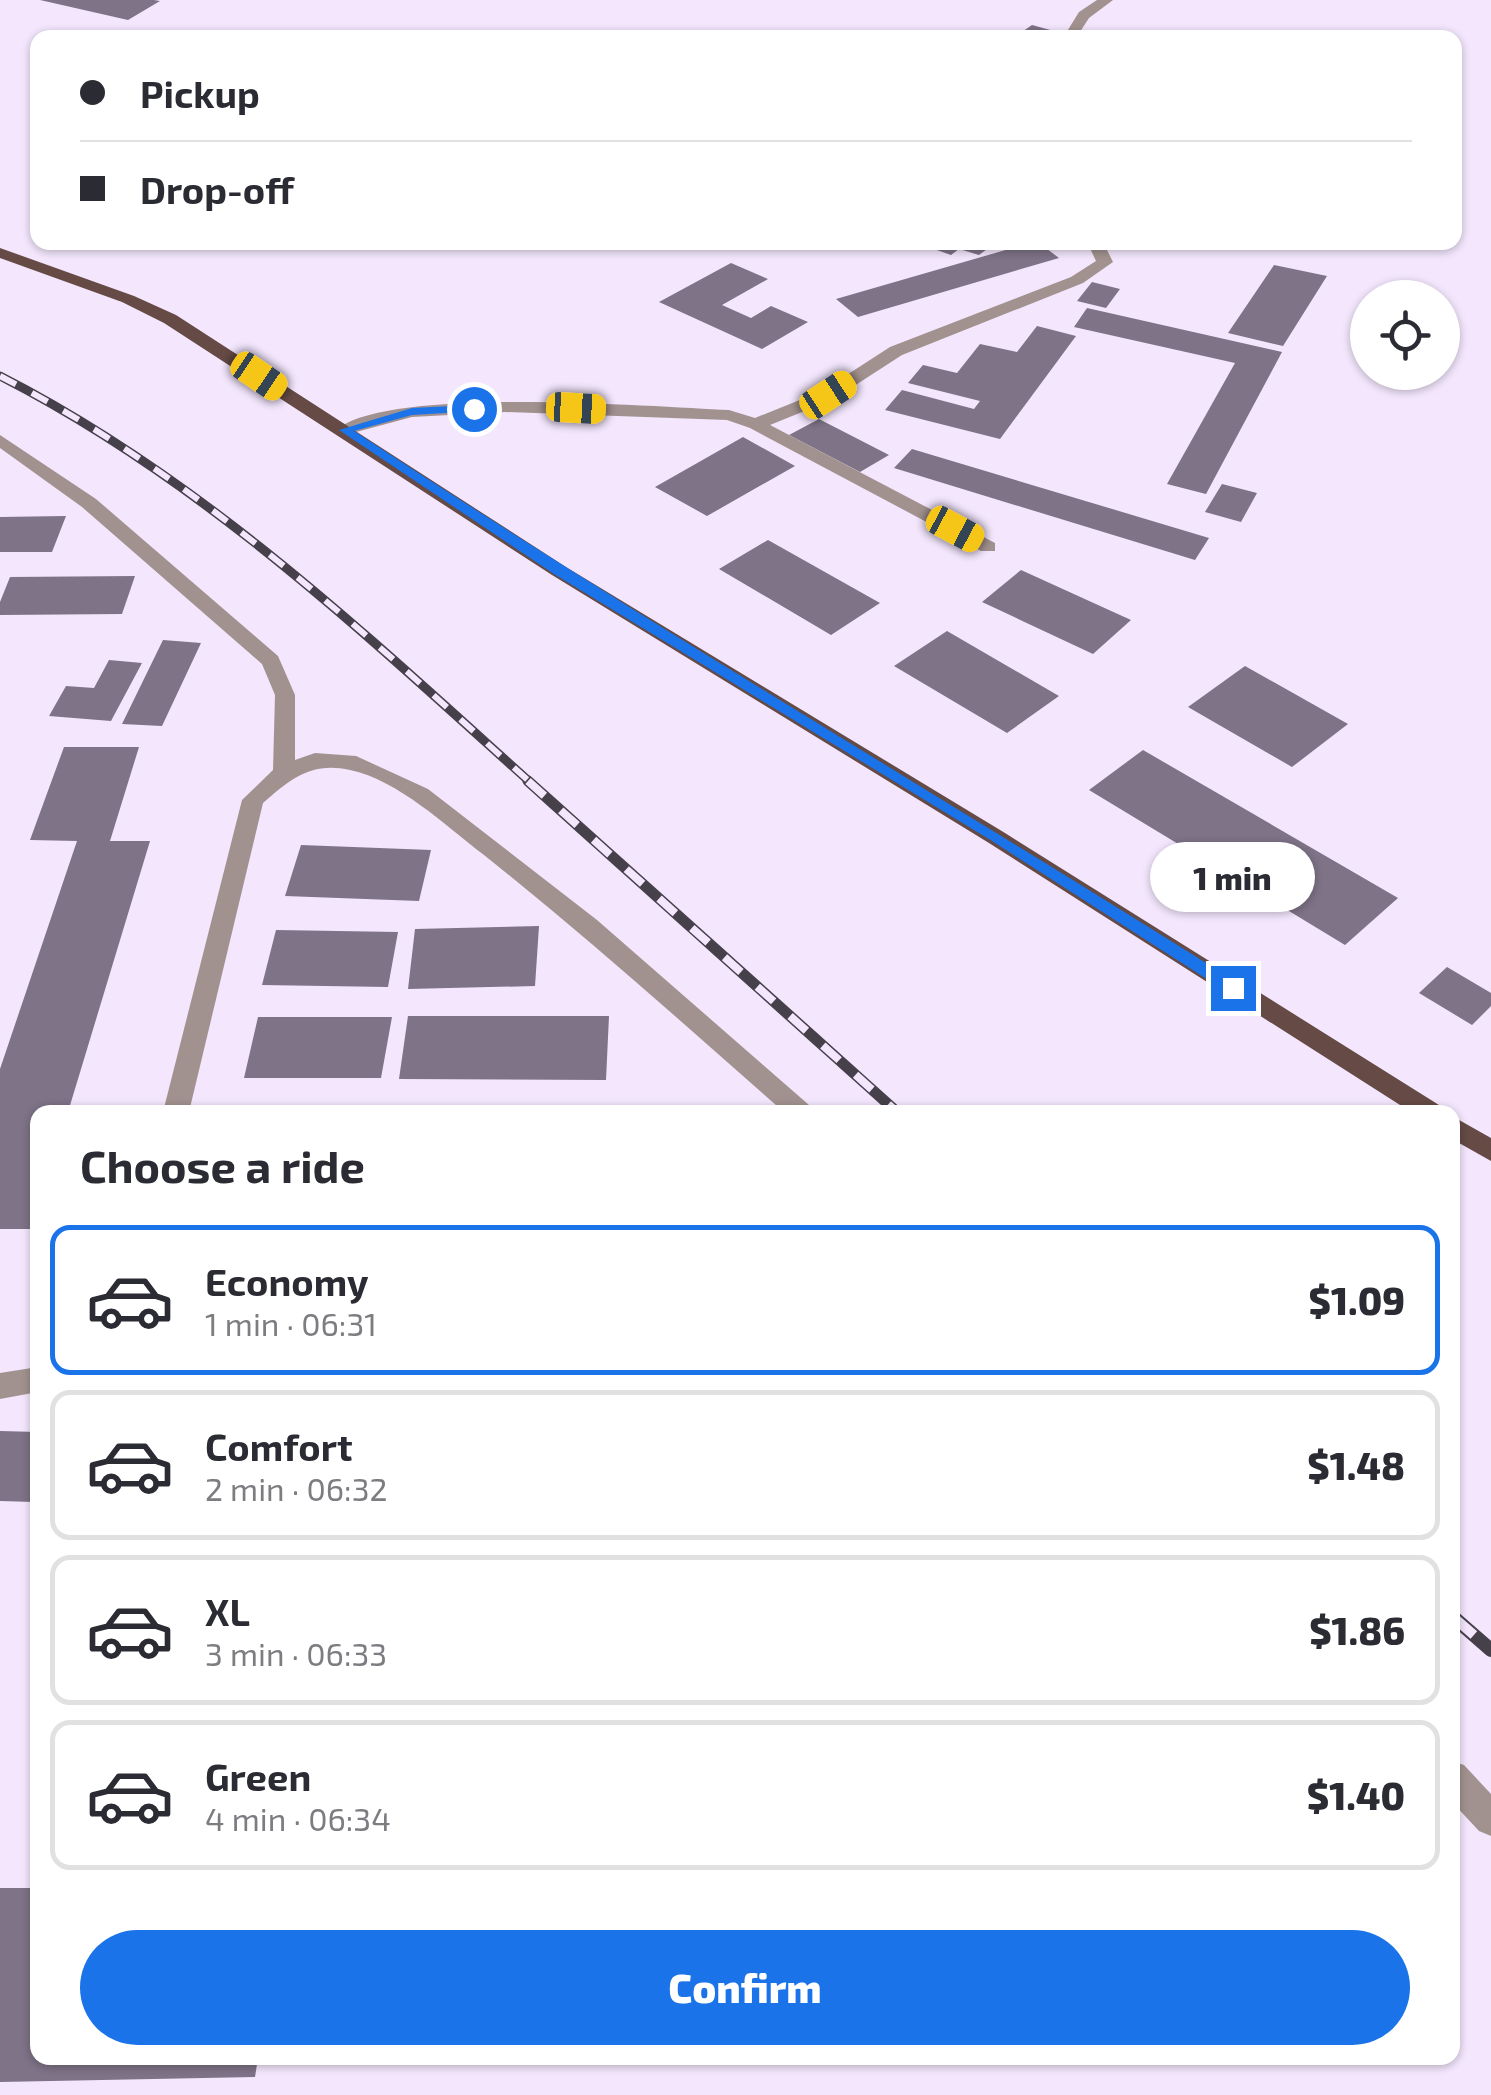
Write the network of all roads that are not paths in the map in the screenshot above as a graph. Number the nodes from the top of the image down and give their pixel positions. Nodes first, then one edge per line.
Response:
1 (1106, 0) edge
2 (1075, 30) edge
3 (1098, 250) edge
4 (0, 253) edge
5 (756, 424) junction
6 (345, 430) junction
7 (0, 440) edge
8 (988, 546) dead end
9 (284, 772) junction
10 (178, 1105) edge
11 (792, 1105) edge
12 (1419, 1105) edge
13 (1460, 1131) edge
14 (1491, 1151) edge
15 (30, 1380) edge
16 (0, 1386) edge
17 (1460, 1785) edge
18 (1491, 1818) edge

1 - 2 street
3 - 5 street
4 - 6 main road
5 - 6 street
5 - 8 street
6 - 12 main road
7 - 9 street
9 - 10 street
9 - 11 street
13 - 14 main road
15 - 16 street
17 - 18 street

